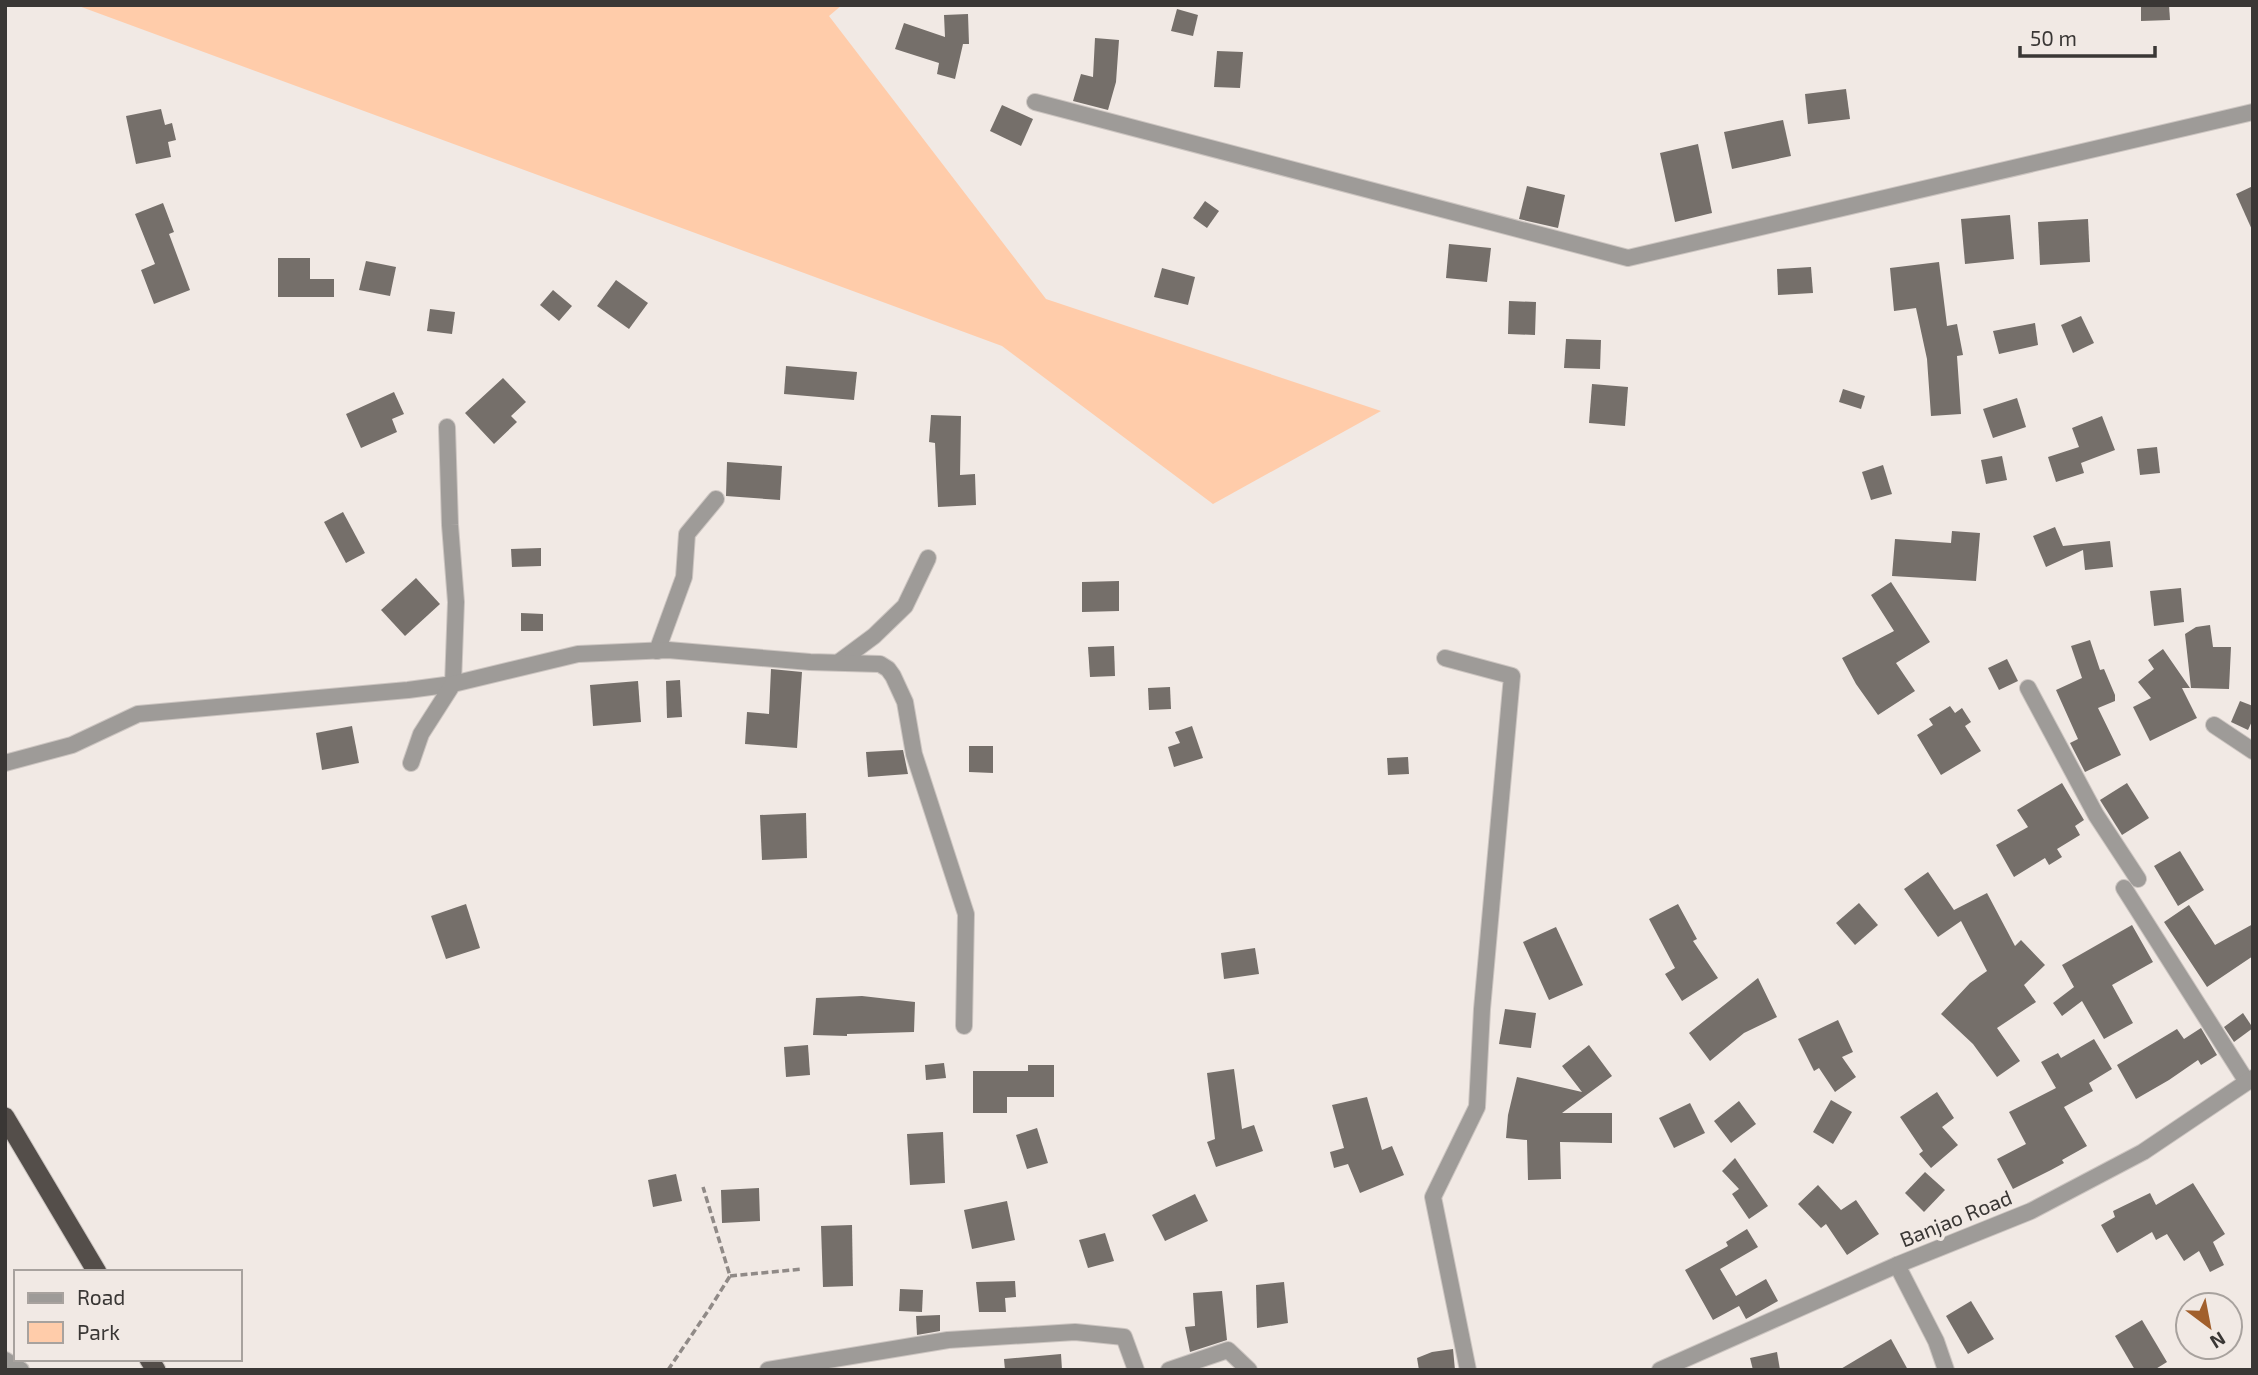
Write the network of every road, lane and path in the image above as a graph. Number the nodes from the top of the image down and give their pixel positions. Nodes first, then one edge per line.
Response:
1 (1035, 102) dead end
2 (2253, 112) edge
3 (447, 427) dead end
4 (716, 499) dead end
5 (928, 558) dead end
6 (657, 650) junction
7 (1445, 658) dead end
8 (839, 662) junction
9 (453, 684) junction
10 (2028, 688) dead end
11 (2214, 725) dead end
12 (2253, 751) edge
13 (5, 763) edge
14 (411, 763) dead end
15 (964, 1026) dead end
16 (2250, 1080) edge
17 (5, 1117) edge
18 (703, 1187) dead end
19 (1896, 1265) junction
20 (803, 1269) dead end
21 (96, 1270) edge
22 (730, 1276) junction
23 (5, 1360) edge
24 (21, 1370) edge
25 (668, 1370) edge
26 (768, 1370) edge
27 (1136, 1370) edge
28 (1170, 1370) edge
29 (1249, 1370) edge
30 (1468, 1370) edge
31 (1660, 1370) edge
32 (1946, 1370) edge

1 - 2 street
3 - 9 street
4 - 6 street
5 - 8 street
6 - 8 street
6 - 9 street
7 - 30 street
8 - 15 street
9 - 13 street
9 - 14 street
10 - 16 street
11 - 12 street
16 - 19 street, Banjao Road
17 - 21 highway
18 - 22 path
19 - 31 street, Banjao Road
19 - 32 street
20 - 22 path
22 - 25 path
23 - 24 street
26 - 27 street
28 - 29 street

